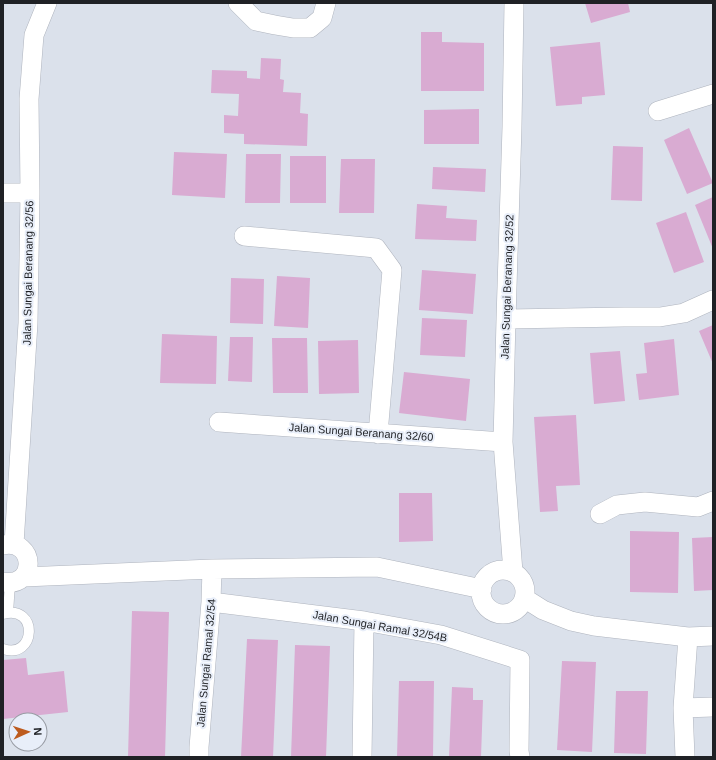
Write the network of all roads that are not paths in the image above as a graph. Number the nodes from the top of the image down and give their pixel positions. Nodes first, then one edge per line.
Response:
1 (47, 3) edge
2 (238, 3) edge
3 (326, 3) edge
4 (514, 3) edge
5 (713, 94) edge
6 (658, 111) dead end
7 (3, 193) edge
8 (30, 193) junction
9 (244, 236) dead end
10 (713, 300) edge
11 (506, 319) junction
12 (219, 422) dead end
13 (378, 434) junction
14 (503, 442) junction
15 (713, 501) edge
16 (600, 514) dead end
17 (9, 545) edge
18 (212, 569) junction
19 (512, 572) junction
20 (12, 581) edge
21 (482, 589) junction
22 (524, 598) junction
23 (211, 602) junction
24 (5, 614) edge
25 (364, 621) junction
26 (713, 636) edge
27 (688, 637) junction
28 (3, 649) edge
29 (713, 707) edge
30 (683, 708) junction
31 (199, 757) edge
32 (362, 757) edge
33 (520, 757) edge
34 (685, 757) edge

1 - 8 street, Jalan Sungai Beranang 32/56
2 - 3 street
4 - 11 street, Jalan Sungai Beranang 32/52
5 - 6 street
7 - 8 street
8 - 17 street, Jalan Sungai Beranang 32/56
9 - 13 street
10 - 11 street
11 - 14 street, Jalan Sungai Beranang 32/52
12 - 13 street, Jalan Sungai Beranang 32/60
13 - 14 street, Jalan Sungai Beranang 32/60
14 - 19 street, Jalan Sungai Beranang 32/52
15 - 16 street
17 - 20 street
18 - 20 street
18 - 21 street
18 - 23 street, Jalan Sungai Ramal 32/54
19 - 21 street
19 - 22 street
20 - 24 lane
21 - 22 street
22 - 27 street
23 - 25 street, Jalan Sungai Ramal 32/54B
23 - 31 street, Jalan Sungai Ramal 32/54
24 - 28 lane
25 - 32 street
25 - 33 street, Jalan Sungai Ramal 32/54B
26 - 27 street
27 - 30 street
29 - 30 street
30 - 34 street

